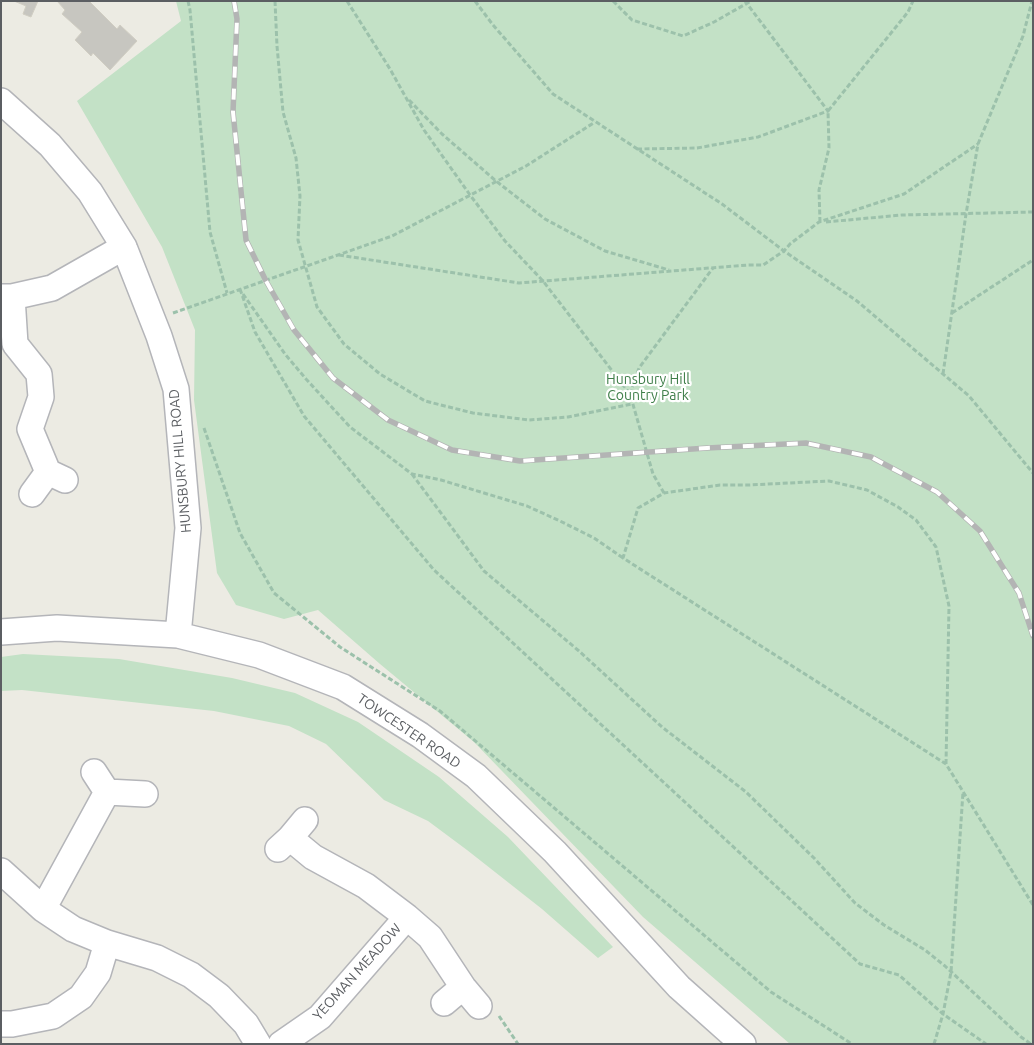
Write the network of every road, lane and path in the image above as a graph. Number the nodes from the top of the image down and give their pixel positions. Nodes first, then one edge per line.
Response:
1 (188, 1) edge
2 (275, 1) edge
3 (347, 1) edge
4 (475, 1) edge
5 (613, 1) edge
6 (752, 1) edge
7 (913, 1) edge
8 (1032, 1) edge
9 (745, 2) edge
10 (405, 96) junction
11 (1, 101) edge
12 (828, 111) junction
13 (595, 122) junction
14 (978, 144) junction
15 (636, 149) junction
16 (496, 181) junction
17 (470, 195) junction
18 (1033, 212) edge
19 (966, 214) junction
20 (819, 222) junction
21 (124, 247) junction
22 (784, 251) junction
23 (339, 255) junction
24 (1033, 260) edge
25 (306, 267) junction
26 (713, 268) junction
27 (672, 271) junction
28 (543, 281) junction
29 (240, 289) junction
30 (227, 293) junction
31 (7, 297) edge
32 (952, 314) junction
33 (153, 320) junction
34 (943, 374) junction
35 (630, 394) junction
36 (632, 404) junction
37 (204, 428) dead end
38 (1033, 473) edge
39 (412, 474) junction
40 (664, 493) junction
41 (32, 494) dead end
42 (623, 558) junction
43 (1, 632) edge
44 (178, 635) junction
45 (946, 764) junction
46 (963, 792) junction
47 (145, 794) dead end
48 (291, 836) dead end
49 (1, 871) edge
50 (1033, 906) edge
51 (43, 909) junction
52 (406, 917) junction
53 (107, 943) junction
54 (951, 972) junction
55 (471, 996) junction
56 (444, 1003) dead end
57 (943, 1014) junction
58 (9, 1031) edge
59 (258, 1044) edge
60 (281, 1044) edge
61 (518, 1044) edge
62 (743, 1044) edge
63 (852, 1044) edge
64 (934, 1044) edge
65 (986, 1044) edge
66 (1031, 1044) edge

1 - 30 path
2 - 25 path
3 - 10 path
4 - 13 path
5 - 9 path
6 - 9 path
7 - 12 path
8 - 14 path
9 - 12 path
10 - 16 path
10 - 17 path
11 - 21 street, HUNSBURY HILL ROAD
12 - 15 path
12 - 20 path
13 - 15 path
13 - 16 path
14 - 19 path
14 - 20 path
15 - 22 path
16 - 17 path
16 - 27 path
17 - 23 path
17 - 28 path
18 - 19 path
19 - 20 path
19 - 32 path
20 - 22 path
21 - 31 street
21 - 33 street, HUNSBURY HILL ROAD
22 - 26 path
22 - 34 path
23 - 25 path
23 - 28 path
24 - 32 path
25 - 29 path
25 - 36 path
26 - 27 path
26 - 35 path
27 - 28 path
28 - 35 path
29 - 30 path
29 - 39 path
29 - 57 path
30 - 33 path
31 - 41 street
32 - 34 path
33 - 44 street, HUNSBURY HILL ROAD
34 - 38 path
35 - 36 path
36 - 40 path
37 - 63 path
39 - 42 path
39 - 54 path
40 - 42 path
40 - 45 path
42 - 45 path
43 - 44 street, TOWCESTER ROAD
44 - 62 street, TOWCESTER ROAD
45 - 46 path
46 - 50 path
46 - 54 path
47 - 51 street
48 - 52 street, YEOMAN MEADOW
49 - 51 street
51 - 53 street
52 - 55 street, YEOMAN MEADOW
52 - 60 street, YEOMAN MEADOW
53 - 58 street
53 - 59 street
54 - 57 path
54 - 66 path
55 - 56 street
55 - 61 path
57 - 64 path
57 - 65 path

